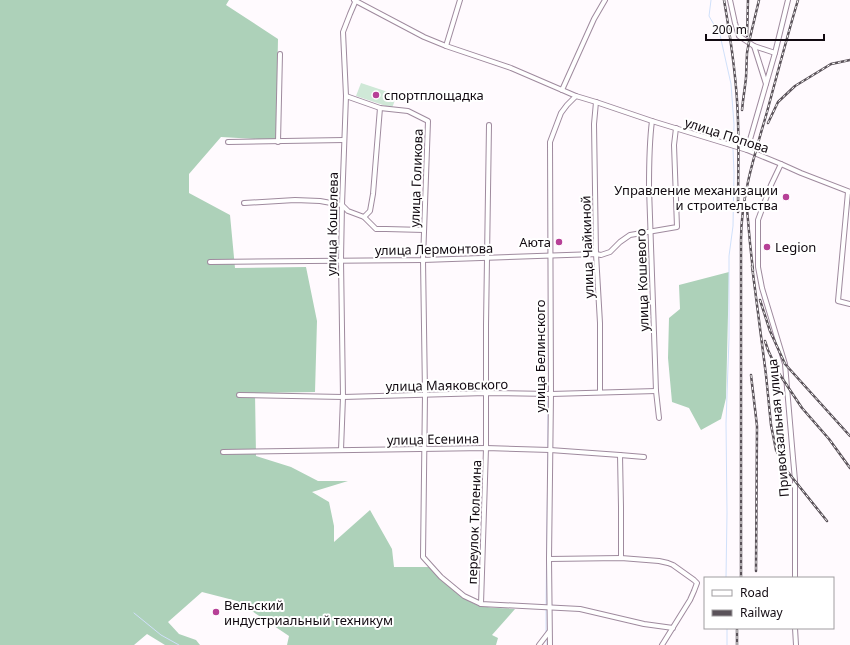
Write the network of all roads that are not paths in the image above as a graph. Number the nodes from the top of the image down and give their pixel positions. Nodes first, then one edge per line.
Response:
1 (355, 0) edge
2 (460, 0) edge
3 (605, 0) edge
4 (730, 0) edge
5 (788, 0) edge
6 (446, 46) junction
7 (754, 46) junction
8 (775, 53) junction
9 (280, 54) dead end
10 (766, 85) junction
11 (562, 90) junction
12 (346, 96) junction
13 (576, 96) junction
14 (596, 102) junction
15 (380, 108) junction
16 (652, 121) junction
17 (489, 125) dead end
18 (676, 128) junction
19 (344, 140) junction
20 (228, 142) dead end
21 (278, 142) junction
22 (747, 150) junction
23 (782, 164) junction
24 (849, 192) edge
25 (244, 203) dead end
26 (342, 205) junction
27 (364, 217) junction
28 (424, 230) junction
29 (651, 232) junction
30 (596, 254) junction
31 (550, 255) junction
32 (487, 258) junction
33 (341, 260) junction
34 (423, 260) junction
35 (210, 262) dead end
36 (850, 304) edge
37 (656, 391) junction
38 (600, 392) junction
39 (486, 393) junction
40 (425, 394) junction
41 (550, 394) junction
42 (239, 395) dead end
43 (343, 397) junction
44 (659, 418) dead end
45 (486, 448) junction
46 (424, 449) junction
47 (342, 450) junction
48 (550, 450) junction
49 (223, 452) dead end
50 (620, 455) junction
51 (644, 458) dead end
52 (621, 558) junction
53 (548, 559) junction
54 (795, 577) edge
55 (481, 604) junction
56 (550, 608) junction
57 (673, 628) junction
58 (796, 629) edge
59 (550, 632) junction
60 (538, 645) edge
61 (550, 645) edge
62 (662, 645) edge
63 (796, 645) edge

1 - 6 street
1 - 12 street, улица Кошелева
2 - 6 street
3 - 11 street
4 - 7 street
5 - 8 street
6 - 11 street
7 - 8 street
7 - 10 street
8 - 10 street
9 - 21 street
10 - 22 street
11 - 13 street
12 - 15 street, улица Голикова
12 - 19 street, улица Кошелева
13 - 14 street
13 - 31 street, улица Белинского
14 - 16 street, улица Попова
14 - 30 street, улица Чайкиной
15 - 27 street
15 - 28 street, улица Голикова
16 - 18 street, улица Попова
16 - 29 street, улица Кошевого
17 - 32 street, переулок Тюленина
18 - 22 street, улица Попова
18 - 29 street, улица Лермонтова
19 - 21 street
19 - 26 street, улица Кошелева
20 - 21 street
22 - 23 street, улица Попова
23 - 24 street, улица Попова
23 - 54 street, Привокзальная улица
24 - 36 street
25 - 26 street
26 - 27 street
26 - 33 street, улица Кошелева
27 - 28 street
28 - 34 street, улица Голикова
29 - 30 street, улица Лермонтова
29 - 37 street, улица Кошевого
30 - 31 street, улица Лермонтова
30 - 38 street, улица Чайкиной
31 - 32 street, улица Лермонтова
31 - 41 street, улица Белинского
32 - 34 street, улица Лермонтова
32 - 39 street, переулок Тюленина
33 - 34 street, улица Лермонтова
33 - 35 street, улица Лермонтова
33 - 43 street, улица Кошелева
34 - 40 street, улица Голикова
37 - 38 street, улица Маяковского
37 - 44 street, улица Кошевого
38 - 41 street, улица Маяковского
39 - 40 street, улица Маяковского
39 - 41 street, улица Маяковского
39 - 45 street, переулок Тюленина
40 - 43 street, улица Маяковского
40 - 46 street, улица Голикова
41 - 48 street, улица Белинского
42 - 43 street, улица Маяковского
43 - 47 street, улица Кошелева
45 - 46 street, улица Есенина
45 - 48 street, улица Есенина
45 - 55 street, переулок Тюленина
46 - 47 street, улица Есенина
46 - 55 street, улица Голикова
47 - 49 street, улица Есенина
48 - 50 street, улица Есенина
48 - 53 street, улица Белинского
50 - 51 street, улица Есенина
50 - 52 street
52 - 53 street
52 - 57 street
53 - 56 street, улица Белинского
55 - 56 street
56 - 57 street
56 - 59 street, улица Белинского
57 - 62 street
58 - 63 street
59 - 60 street
59 - 61 street, улица Белинского

